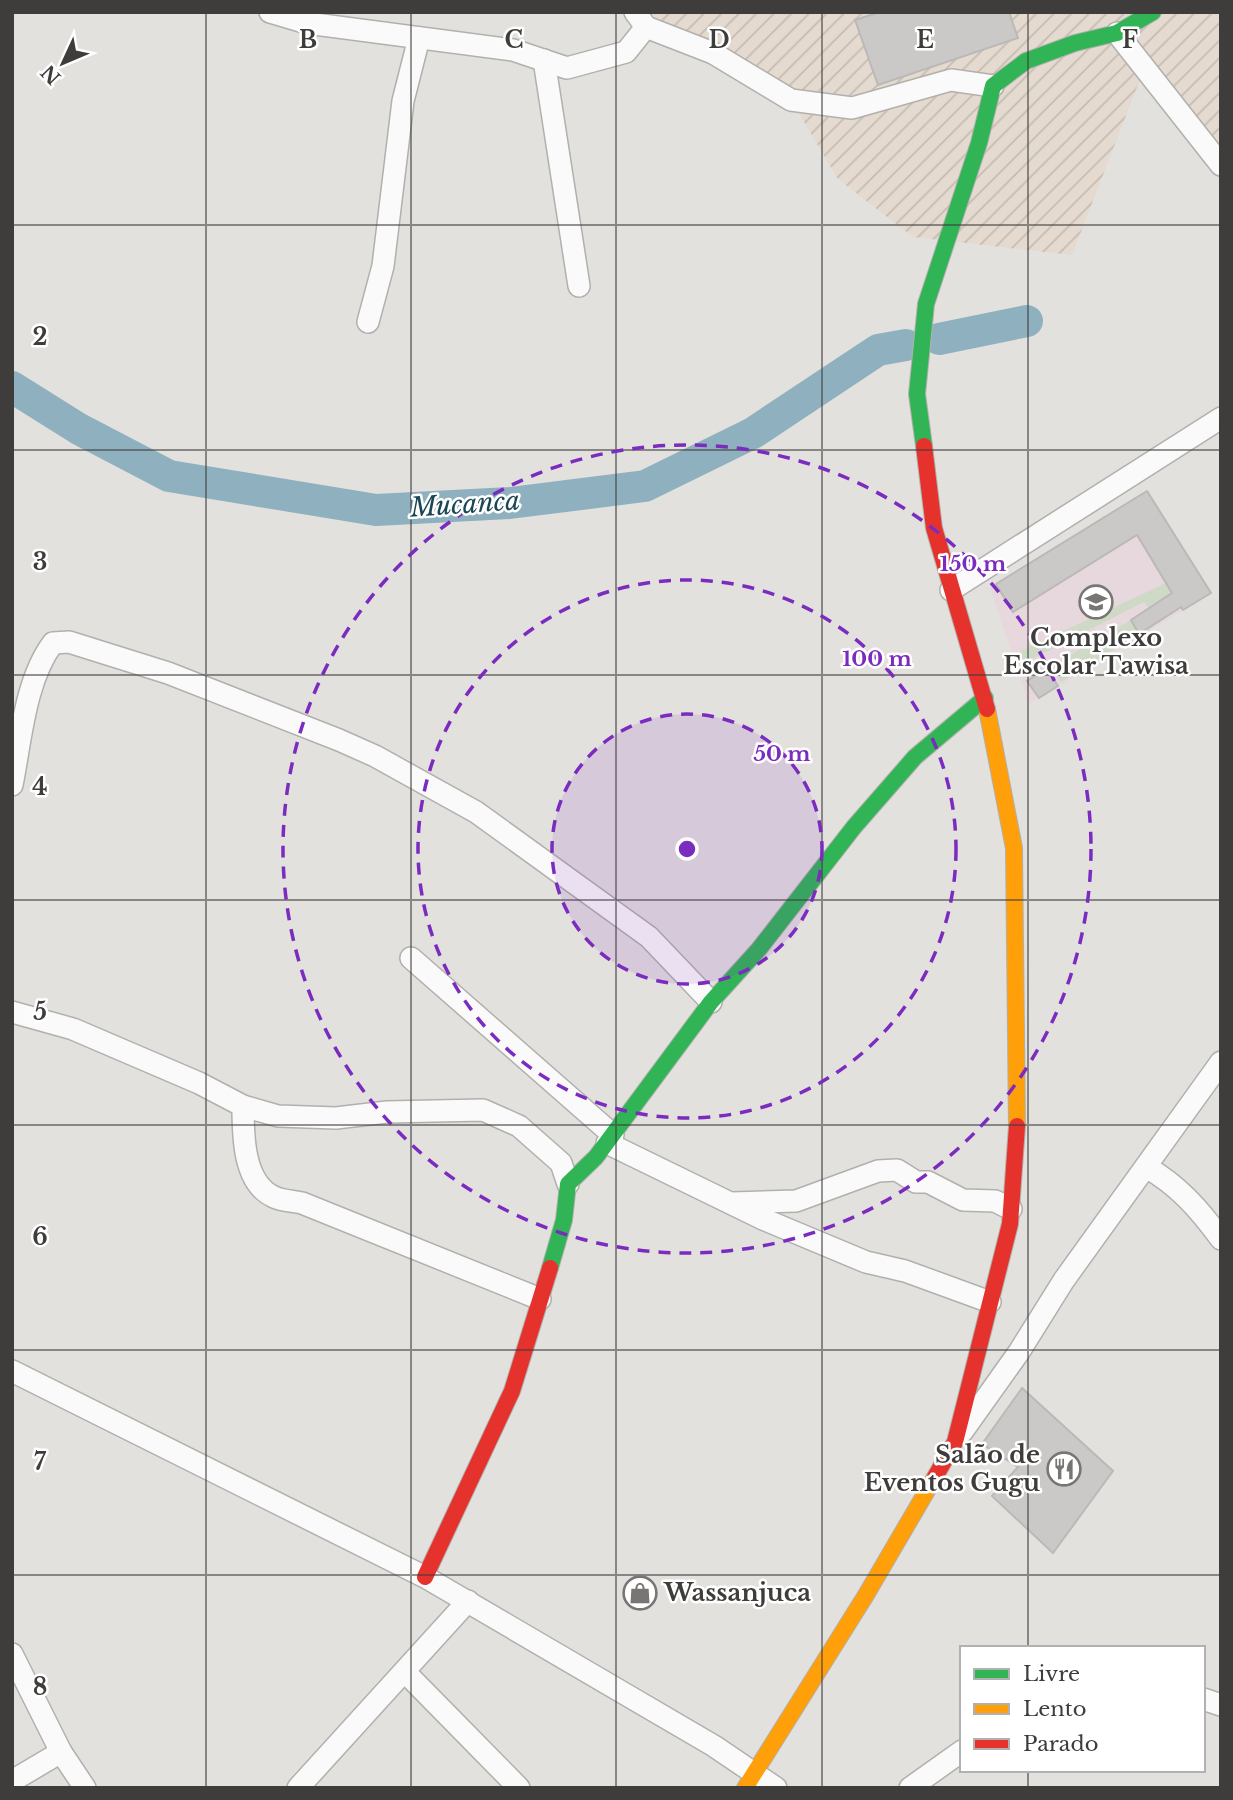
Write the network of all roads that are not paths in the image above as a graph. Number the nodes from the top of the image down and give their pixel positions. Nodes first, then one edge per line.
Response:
1 (270, 12) edge
2 (1153, 12) edge
3 (641, 20) edge
4 (1118, 33) junction
5 (419, 38) junction
6 (544, 60) junction
7 (993, 86) junction
8 (1221, 165) edge
9 (579, 286) dead end
10 (368, 323) dead end
11 (1221, 418) edge
12 (951, 590) junction
13 (985, 698) junction
14 (12, 785) edge
15 (411, 958) dead end
16 (712, 1002) junction
17 (12, 1012) edge
18 (1221, 1062) edge
19 (243, 1106) junction
20 (610, 1139) junction
21 (1146, 1167) junction
22 (569, 1184) junction
23 (731, 1203) junction
24 (1011, 1209) junction
25 (1221, 1239) edge
26 (540, 1299) junction
27 (990, 1302) junction
28 (12, 1371) edge
29 (955, 1442) junction
30 (425, 1577) junction
31 (468, 1601) junction
32 (12, 1654) edge
33 (405, 1672) junction
34 (61, 1752) junction
35 (960, 1752) edge
36 (750, 1780) edge
37 (12, 1781) edge
38 (85, 1788) edge
39 (298, 1788) edge
40 (519, 1788) edge
41 (776, 1788) edge
42 (910, 1788) edge

1 - 5 street
2 - 4 street
3 - 6 street
3 - 7 street
4 - 7 street
4 - 8 street
5 - 6 street
5 - 10 street
6 - 9 street
7 - 12 street
11 - 12 street
12 - 13 street
13 - 16 street
13 - 24 street
14 - 16 street
15 - 20 street
16 - 20 street
17 - 19 street
18 - 21 street
19 - 22 street
19 - 26 street
20 - 22 street
20 - 23 street
21 - 25 street
21 - 29 street
22 - 26 street
23 - 24 street
23 - 27 street
24 - 27 street
26 - 30 street
27 - 29 street
28 - 30 street
29 - 36 street
30 - 31 street
31 - 33 street
31 - 36 street
32 - 34 street
33 - 39 street
33 - 40 street
34 - 37 street
34 - 38 street
35 - 42 street
36 - 41 street

